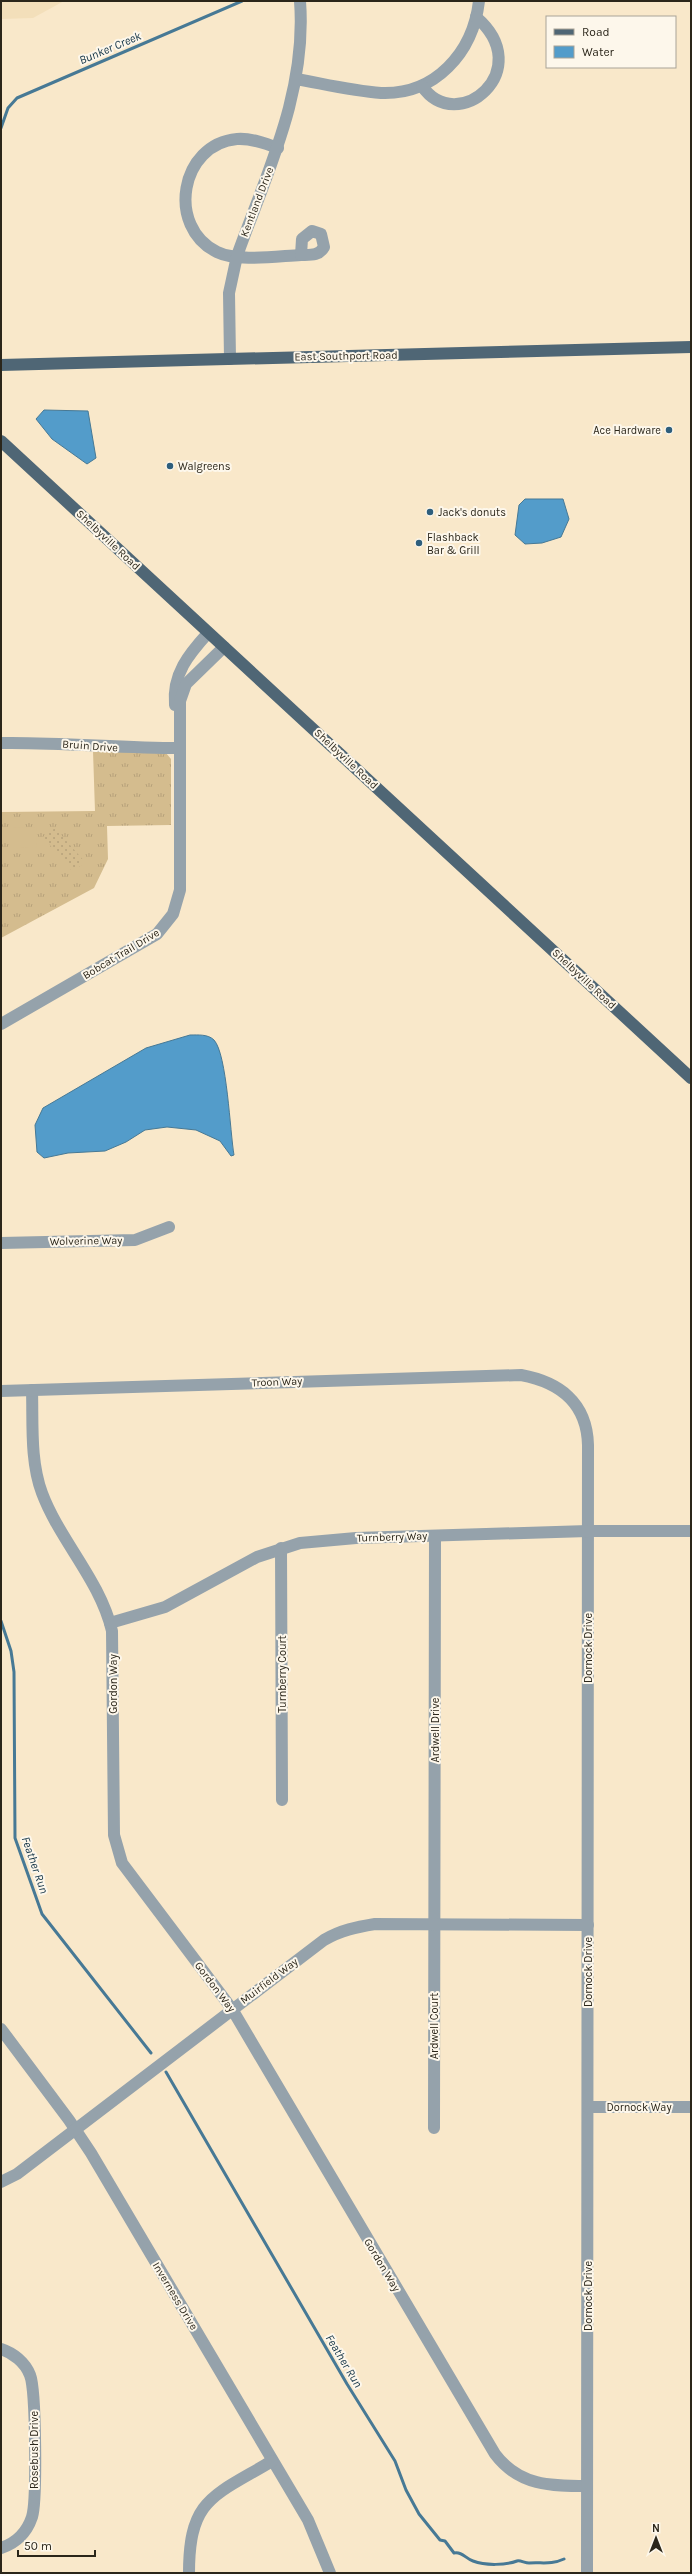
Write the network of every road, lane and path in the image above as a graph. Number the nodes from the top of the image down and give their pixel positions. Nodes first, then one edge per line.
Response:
1 (300, 1) edge
2 (478, 1) edge
3 (476, 18) junction
4 (296, 79) junction
5 (422, 86) junction
6 (278, 148) junction
7 (301, 255) dead end
8 (237, 256) junction
9 (691, 348) edge
10 (230, 359) junction
11 (1, 365) edge
12 (1, 441) edge
13 (208, 632) junction
14 (224, 647) junction
15 (1, 743) edge
16 (179, 748) junction
17 (1, 1024) edge
18 (691, 1078) edge
19 (169, 1228) dead end
20 (1, 1243) edge
21 (552, 1384) joint
22 (32, 1390) junction
23 (1, 1391) edge
24 (588, 1531) junction
25 (691, 1531) edge
26 (435, 1536) junction
27 (281, 1548) junction
28 (110, 1623) junction
29 (282, 1800) dead end
30 (434, 1924) junction
31 (588, 1925) junction
32 (232, 2009) junction
33 (1, 2030) edge
34 (588, 2107) junction
35 (691, 2107) edge
36 (75, 2128) junction
37 (434, 2128) dead end
38 (1, 2182) edge
39 (6, 2352) edge
40 (272, 2461) junction
41 (587, 2486) junction
42 (5, 2546) edge
43 (189, 2573) edge
44 (330, 2573) edge
45 (587, 2573) edge

1 - 4 street, Kentland Drive
2 - 3 street
3 - 5 street
3 - 5 street
4 - 5 street
4 - 6 street, Kentland Drive
6 - 8 street, Kentland Drive
6 - 8 street
7 - 8 street
8 - 10 street, Kentland Drive
9 - 10 main road, East Southport Road
10 - 11 main road, East Southport Road
12 - 13 main road, Shelbyville Road
13 - 14 main road, Shelbyville Road
13 - 16 street, Bobcat Trail Drive
14 - 16 street, Bobcat Trail Drive
14 - 18 main road, Shelbyville Road
15 - 16 street, Bruin Drive
16 - 17 street, Bobcat Trail Drive
19 - 20 street, Wolverine Way
21 - 22 street, Troon Way
21 - 24 street, Dornock Drive
22 - 23 street, Troon Way
22 - 28 street, Gordon Way
24 - 25 street, Turnberry Way
24 - 26 street, Turnberry Way
24 - 31 street, Dornock Drive
26 - 27 street, Turnberry Way
26 - 30 street, Ardwell Drive
27 - 28 street, Turnberry Way
27 - 29 street, Turnberry Court
28 - 32 street, Gordon Way
30 - 31 street, Muirfield Way
30 - 32 street, Muirfield Way
30 - 37 street, Ardwell Court
31 - 34 street, Dornock Drive
32 - 36 street, Muirfield Way
32 - 41 street, Gordon Way
33 - 36 street, Inverness Drive
34 - 35 street, Dornock Way
34 - 41 street, Dornock Drive
36 - 38 street, Muirfield Way
36 - 40 street, Inverness Drive
39 - 42 street, Rosebush Drive
40 - 43 street
40 - 44 street, Inverness Drive
41 - 45 street, Dornock Drive

